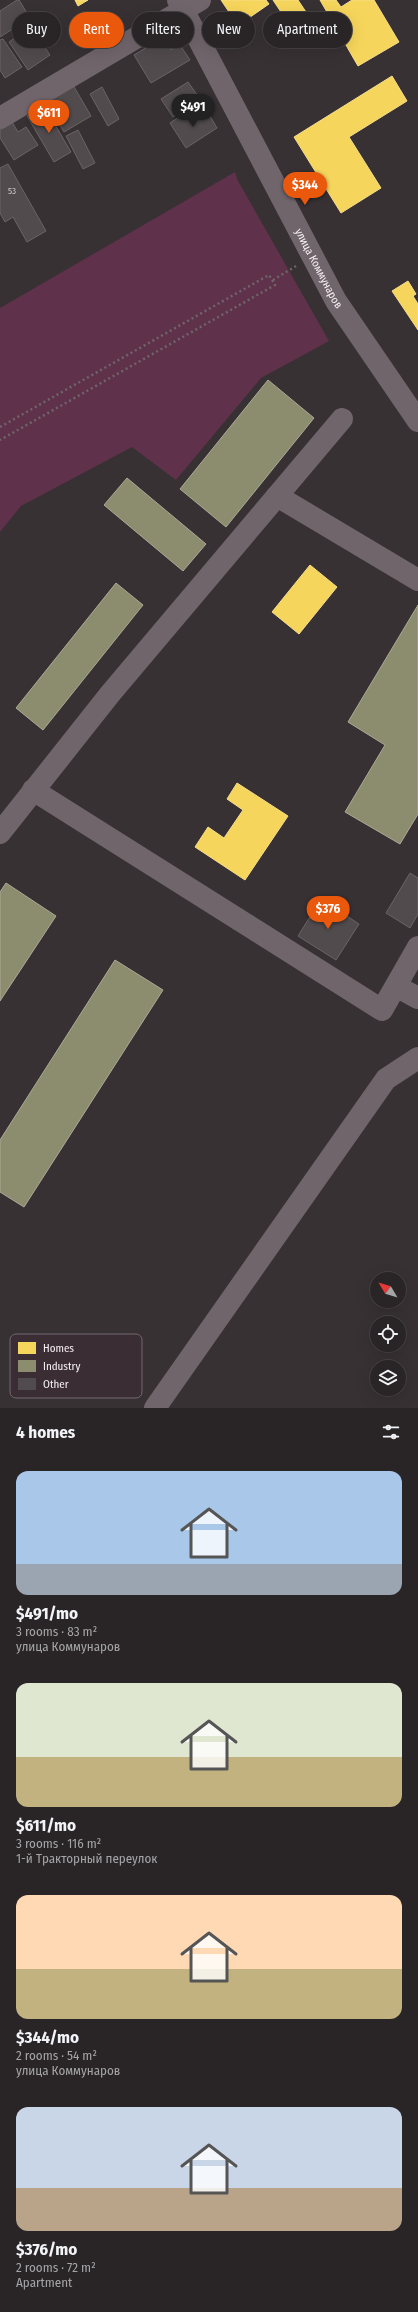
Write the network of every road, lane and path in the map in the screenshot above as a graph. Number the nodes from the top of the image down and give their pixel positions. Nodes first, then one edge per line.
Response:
1 (187, 3) edge
2 (0, 118) edge
3 (287, 271) dead end
4 (272, 280) junction
5 (342, 419) dead end
6 (418, 421) edge
7 (0, 427) edge
8 (0, 440) edge
9 (277, 496) junction
10 (418, 580) edge
11 (33, 790) junction
12 (0, 833) edge
13 (418, 947) edge
14 (396, 986) junction
15 (418, 998) edge
16 (418, 1058) edge
17 (155, 1408) edge

1 - 2 street
1 - 6 street, улица Коммунаров
3 - 4 path
4 - 7 path
4 - 8 path
5 - 9 street
9 - 10 street
9 - 11 street
11 - 12 street
11 - 14 street
13 - 14 street
14 - 15 street
16 - 17 street

